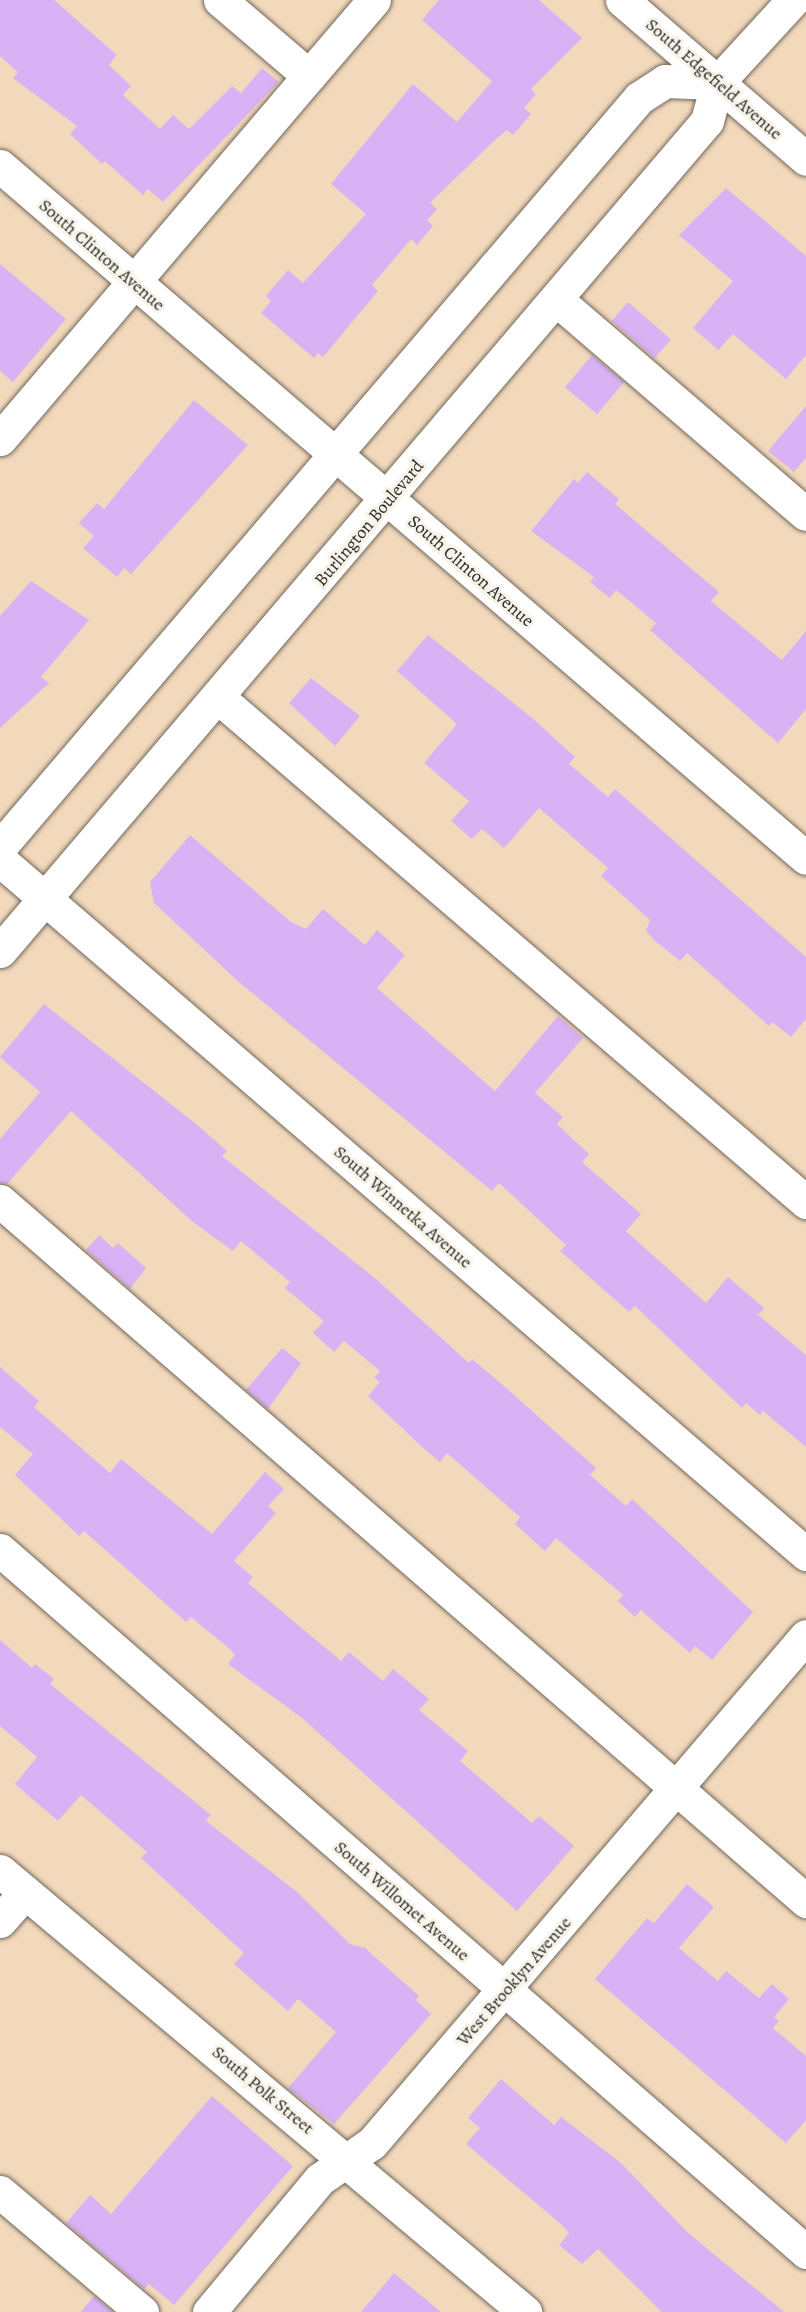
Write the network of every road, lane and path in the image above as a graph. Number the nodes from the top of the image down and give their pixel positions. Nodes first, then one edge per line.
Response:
1 (220, 0) edge
2 (374, 0) edge
3 (622, 0) edge
4 (794, 0) edge
5 (309, 76) junction
6 (717, 83) junction
7 (806, 159) edge
8 (0, 166) edge
9 (133, 281) junction
10 (557, 300) junction
11 (0, 439) edge
12 (334, 453) junction
13 (389, 500) junction
14 (806, 514) edge
15 (219, 698) junction
16 (0, 847) edge
17 (806, 858) edge
18 (0, 860) edge
19 (45, 898) junction
20 (0, 951) edge
21 (0, 1201) edge
22 (806, 1202) edge
23 (0, 1550) edge
24 (806, 1554) edge
25 (806, 1636) edge
26 (676, 1787) junction
27 (0, 1871) edge
28 (25, 1892) junction
29 (806, 1901) edge
30 (0, 1922) edge
31 (505, 1992) junction
32 (346, 2159) junction
33 (0, 2192) edge
34 (806, 2252) edge
35 (142, 2312) edge
36 (209, 2312) edge
37 (525, 2312) edge

1 - 5 street
2 - 5 street
3 - 6 street, South Edgefield Avenue
4 - 6 street, Burlington Boulevard
5 - 9 street
6 - 7 street, South Edgefield Avenue
6 - 10 street, Burlington Boulevard
6 - 12 street
8 - 9 street, South Clinton Avenue
9 - 11 street
9 - 12 street, South Clinton Avenue
10 - 13 street, Burlington Boulevard
10 - 14 street
12 - 13 street, South Clinton Avenue
12 - 16 street
13 - 15 street, Burlington Boulevard
13 - 17 street, South Clinton Avenue
15 - 19 street, Burlington Boulevard
15 - 22 street
18 - 19 street, South Winnetka Avenue
19 - 20 street, Burlington Boulevard
19 - 24 street, South Winnetka Avenue
21 - 26 street
23 - 31 street, South Willomet Avenue
25 - 26 street, West Brooklyn Avenue
26 - 29 street
26 - 31 street, West Brooklyn Avenue
27 - 28 street, South Polk Street
28 - 30 street
28 - 32 street, South Polk Street
31 - 32 street, West Brooklyn Avenue
31 - 34 street, South Willomet Avenue
32 - 36 street, West Brooklyn Avenue
32 - 37 street, South Polk Street
33 - 35 street

